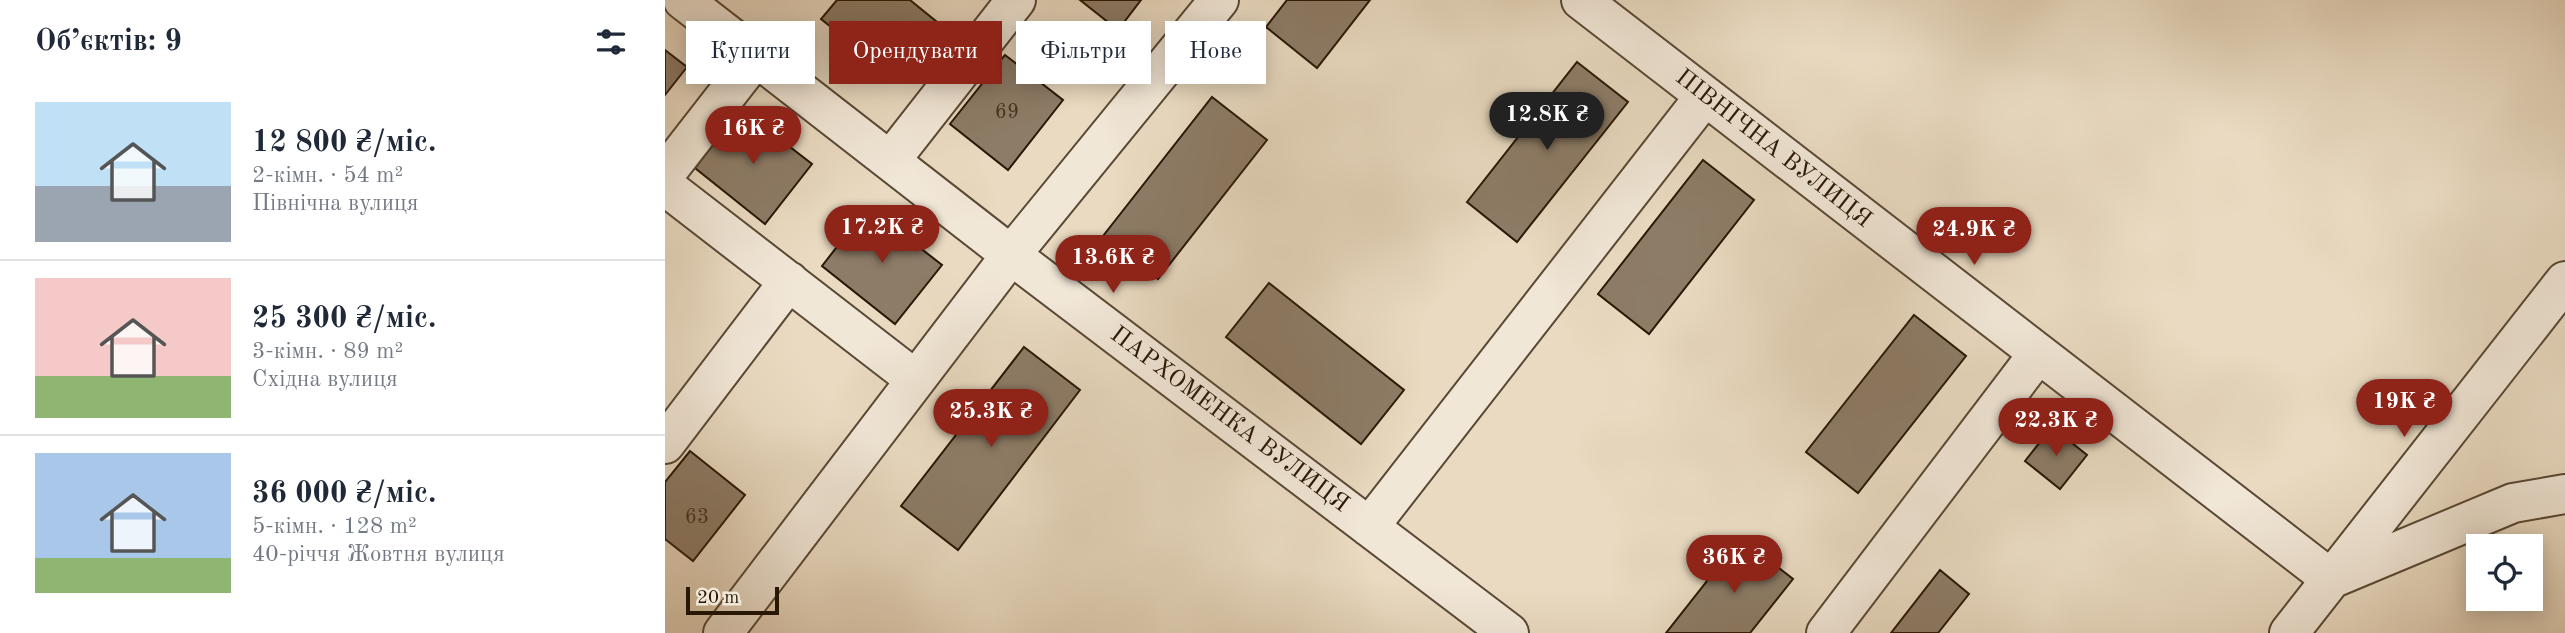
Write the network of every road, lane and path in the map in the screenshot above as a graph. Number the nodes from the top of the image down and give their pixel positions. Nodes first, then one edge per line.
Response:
1 (683, 0) edge
2 (1016, 0) edge
3 (1219, 0) edge
4 (1581, 0) edge
5 (710, 21) edge
6 (735, 84) edge
7 (791, 84) edge
8 (1705, 96) junction
9 (890, 161) junction
10 (665, 174) edge
11 (665, 186) edge
12 (1011, 255) junction
13 (789, 281) junction
14 (2565, 281) edge
15 (2038, 354) junction
16 (916, 380) junction
17 (665, 444) edge
18 (2565, 494) edge
19 (1369, 527) junction
20 (2331, 579) junction
21 (723, 633) edge
22 (1509, 633) edge
23 (1826, 633) edge
24 (2289, 633) edge

1 - 5 street, ПАРХОМЕНКА ВУЛИЦЯ
2 - 9 street
3 - 12 street
4 - 8 street, ПІВНІЧНА ВУЛИЦЯ
6 - 10 street
7 - 9 street, ПАРХОМЕНКА ВУЛИЦЯ
8 - 15 street, ПІВНІЧНА ВУЛИЦЯ
8 - 19 street
9 - 12 street, ПАРХОМЕНКА ВУЛИЦЯ
11 - 13 street
12 - 16 street
12 - 19 street, ПАРХОМЕНКА ВУЛИЦЯ
13 - 16 street
13 - 17 street
14 - 20 street
15 - 20 street, ПІВНІЧНА ВУЛИЦЯ
15 - 23 street
16 - 21 street
18 - 20 street
19 - 22 street, ПАРХОМЕНКА ВУЛИЦЯ
20 - 24 street

